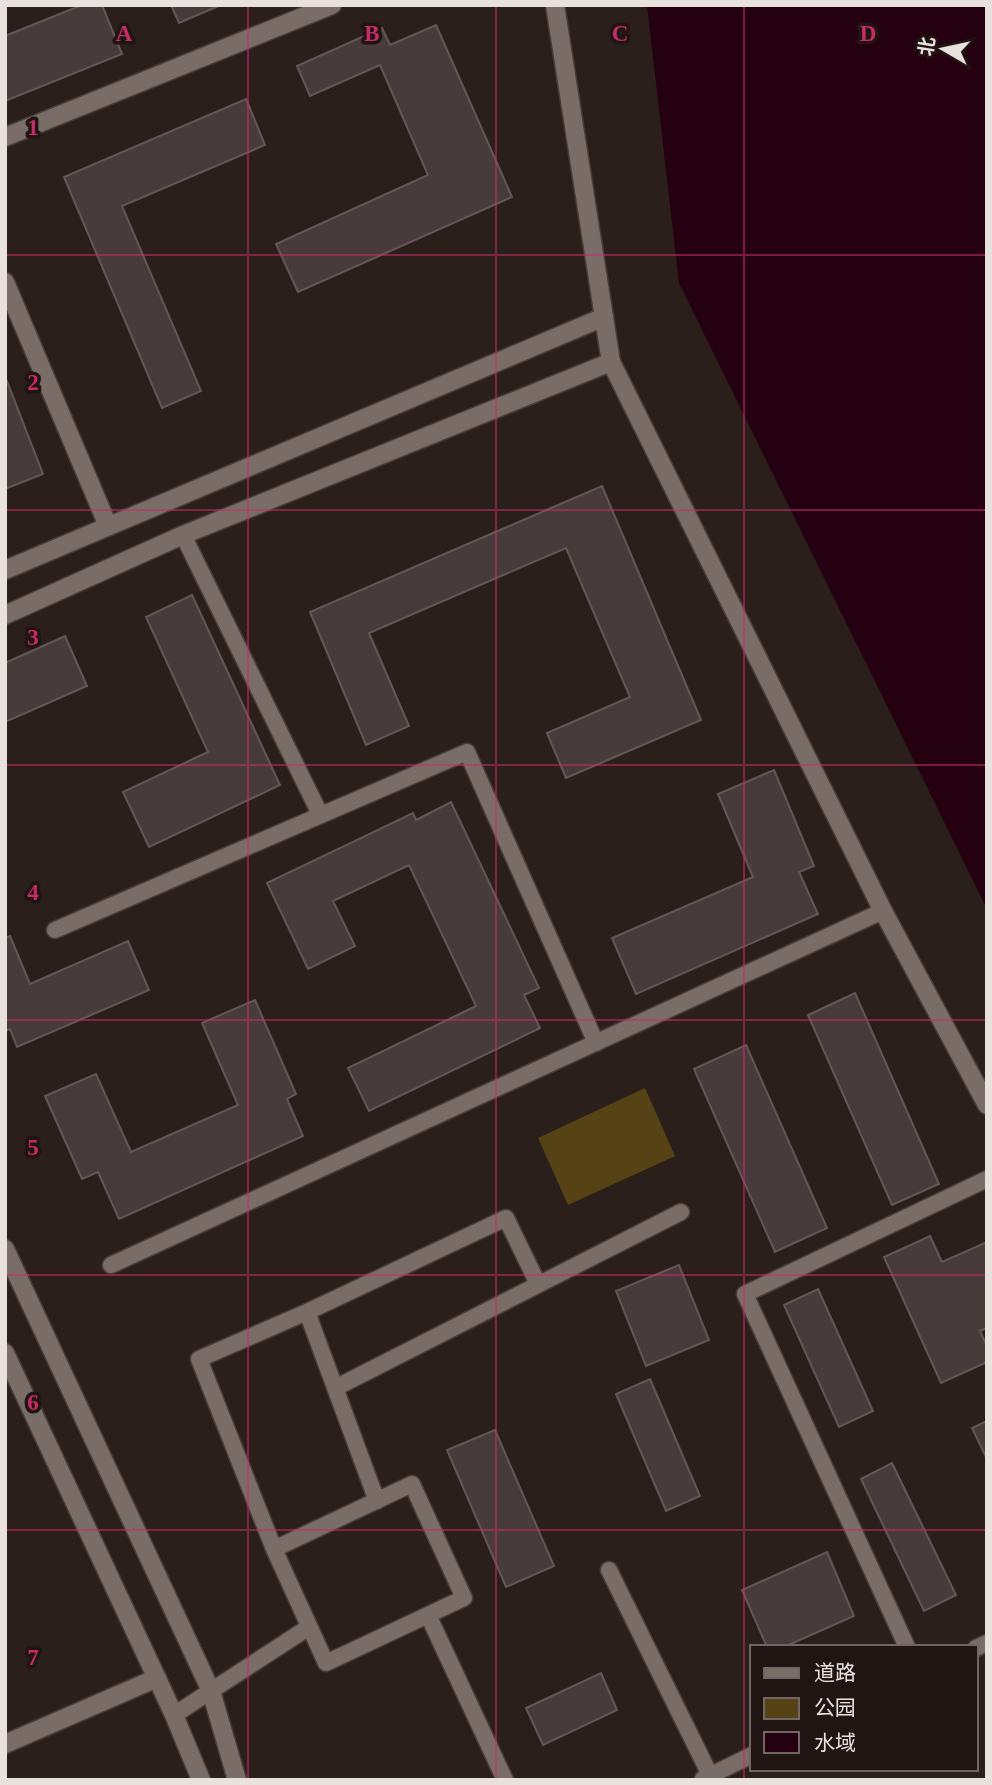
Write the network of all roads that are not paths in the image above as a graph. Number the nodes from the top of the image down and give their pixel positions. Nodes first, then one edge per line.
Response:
1 (332, 5) edge
2 (555, 5) edge
3 (5, 137) edge
4 (5, 282) edge
5 (604, 317) junction
6 (611, 362) junction
7 (108, 526) junction
8 (183, 536) junction
9 (5, 570) edge
10 (5, 615) edge
11 (320, 814) junction
12 (883, 911) junction
13 (55, 930) dead end
14 (596, 1043) junction
15 (987, 1105) edge
16 (987, 1179) edge
17 (681, 1212) dead end
18 (5, 1249) edge
19 (111, 1265) dead end
20 (538, 1284) junction
21 (307, 1312) junction
22 (5, 1353) edge
23 (335, 1388) junction
24 (377, 1501) junction
25 (274, 1549) junction
26 (610, 1570) dead end
27 (428, 1615) junction
28 (309, 1627) junction
29 (906, 1645) edge
30 (157, 1678) junction
31 (211, 1691) junction
32 (174, 1715) junction
33 (5, 1744) edge
34 (750, 1756) edge
35 (706, 1777) edge
36 (201, 1780) edge
37 (237, 1780) edge
38 (505, 1780) edge

1 - 3 street
2 - 5 street
4 - 7 street
5 - 6 street
5 - 7 street
6 - 8 street
6 - 12 street
7 - 9 street
8 - 10 street
8 - 11 lane
11 - 13 lane
11 - 14 lane
12 - 14 lane
12 - 15 street
14 - 19 lane
16 - 29 lane
17 - 20 lane
18 - 31 street
20 - 21 lane
20 - 23 lane
21 - 23 lane
21 - 25 lane
22 - 30 street
23 - 24 lane
24 - 25 lane
24 - 27 lane
25 - 28 lane
26 - 35 lane
27 - 28 lane
27 - 38 lane
28 - 31 lane
30 - 32 street
30 - 33 street
31 - 32 lane
31 - 37 street
32 - 36 street
34 - 35 lane

